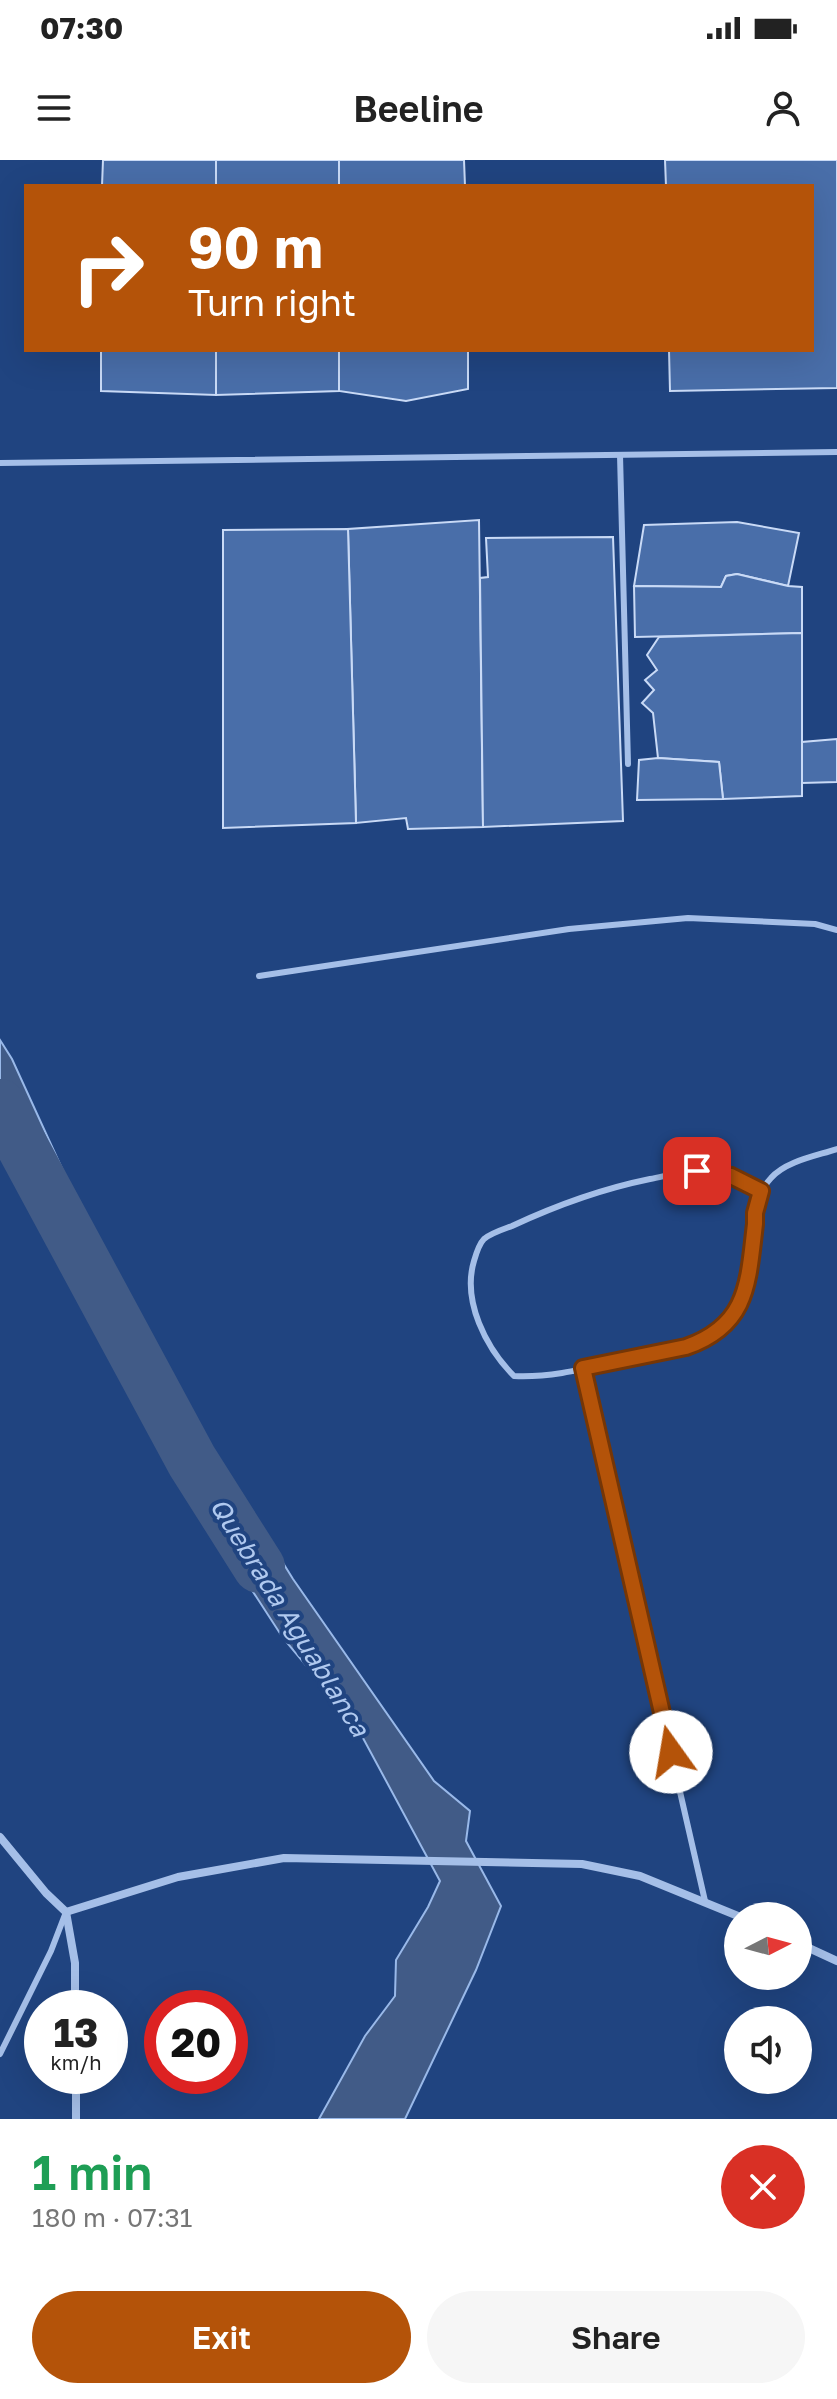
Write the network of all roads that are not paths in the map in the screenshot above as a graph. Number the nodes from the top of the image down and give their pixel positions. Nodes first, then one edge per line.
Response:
1 (837, 452) edge
2 (620, 455) junction
3 (0, 463) edge
4 (628, 764) dead end
5 (837, 930) edge
6 (259, 976) dead end
7 (837, 1149) edge
8 (761, 1191) junction
9 (583, 1368) junction
10 (0, 1837) edge
11 (705, 1901) junction
12 (724, 1910) edge
13 (66, 1912) junction
14 (812, 1949) edge
15 (837, 1961) edge
16 (75, 1990) edge
17 (0, 2054) edge
18 (76, 2094) edge
19 (76, 2119) edge

1 - 2 lane
2 - 3 lane
2 - 4 lane
5 - 6 lane
7 - 8 lane
8 - 9 lane
8 - 9 lane
9 - 11 lane
10 - 13 street
11 - 12 street
11 - 13 street
13 - 16 street
13 - 17 lane
14 - 15 street
18 - 19 street

